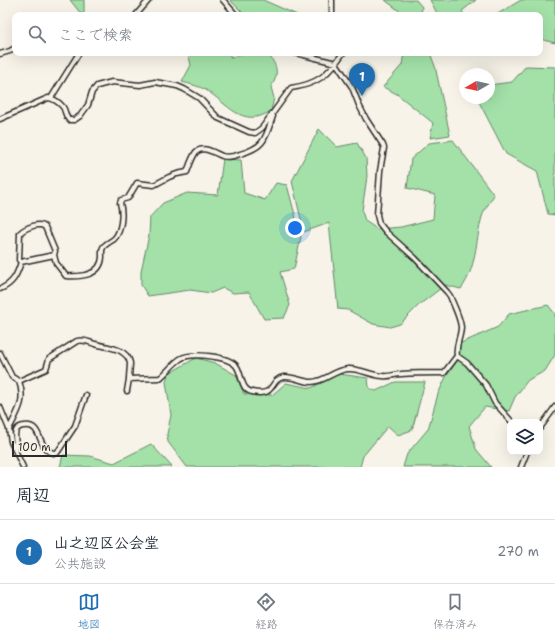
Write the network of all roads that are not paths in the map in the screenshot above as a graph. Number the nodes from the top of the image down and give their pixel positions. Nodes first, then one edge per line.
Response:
1 (150, 0) edge
2 (224, 0) edge
3 (332, 0) edge
4 (139, 12) edge
5 (234, 12) edge
6 (332, 12) edge
7 (12, 50) edge
8 (0, 54) edge
9 (77, 56) edge
10 (308, 56) edge
11 (341, 56) edge
12 (336, 63) junction
13 (52, 98) junction
14 (274, 112) junction
15 (0, 119) edge
16 (54, 255) junction
17 (21, 262) junction
18 (0, 289) edge
19 (0, 355) edge
20 (457, 356) junction
21 (129, 379) junction
22 (19, 380) junction
23 (127, 392) dead end
24 (86, 394) dead end
25 (0, 407) edge
26 (555, 407) edge
27 (509, 419) edge
28 (543, 424) edge
29 (9, 429) junction
30 (15, 449) junction
31 (526, 455) edge
32 (22, 467) edge
33 (521, 467) edge

1 - 4 street
2 - 5 street
3 - 6 street
7 - 8 street
9 - 13 street
10 - 12 street
11 - 12 street
12 - 14 street
12 - 20 street
13 - 14 street
13 - 15 street
14 - 16 street
16 - 17 street
16 - 17 street
17 - 18 street
19 - 22 street
20 - 21 street
20 - 27 street
21 - 22 street
21 - 23 street
22 - 29 street
24 - 30 street
25 - 29 street
26 - 28 street
29 - 30 street
30 - 32 street
31 - 33 street

